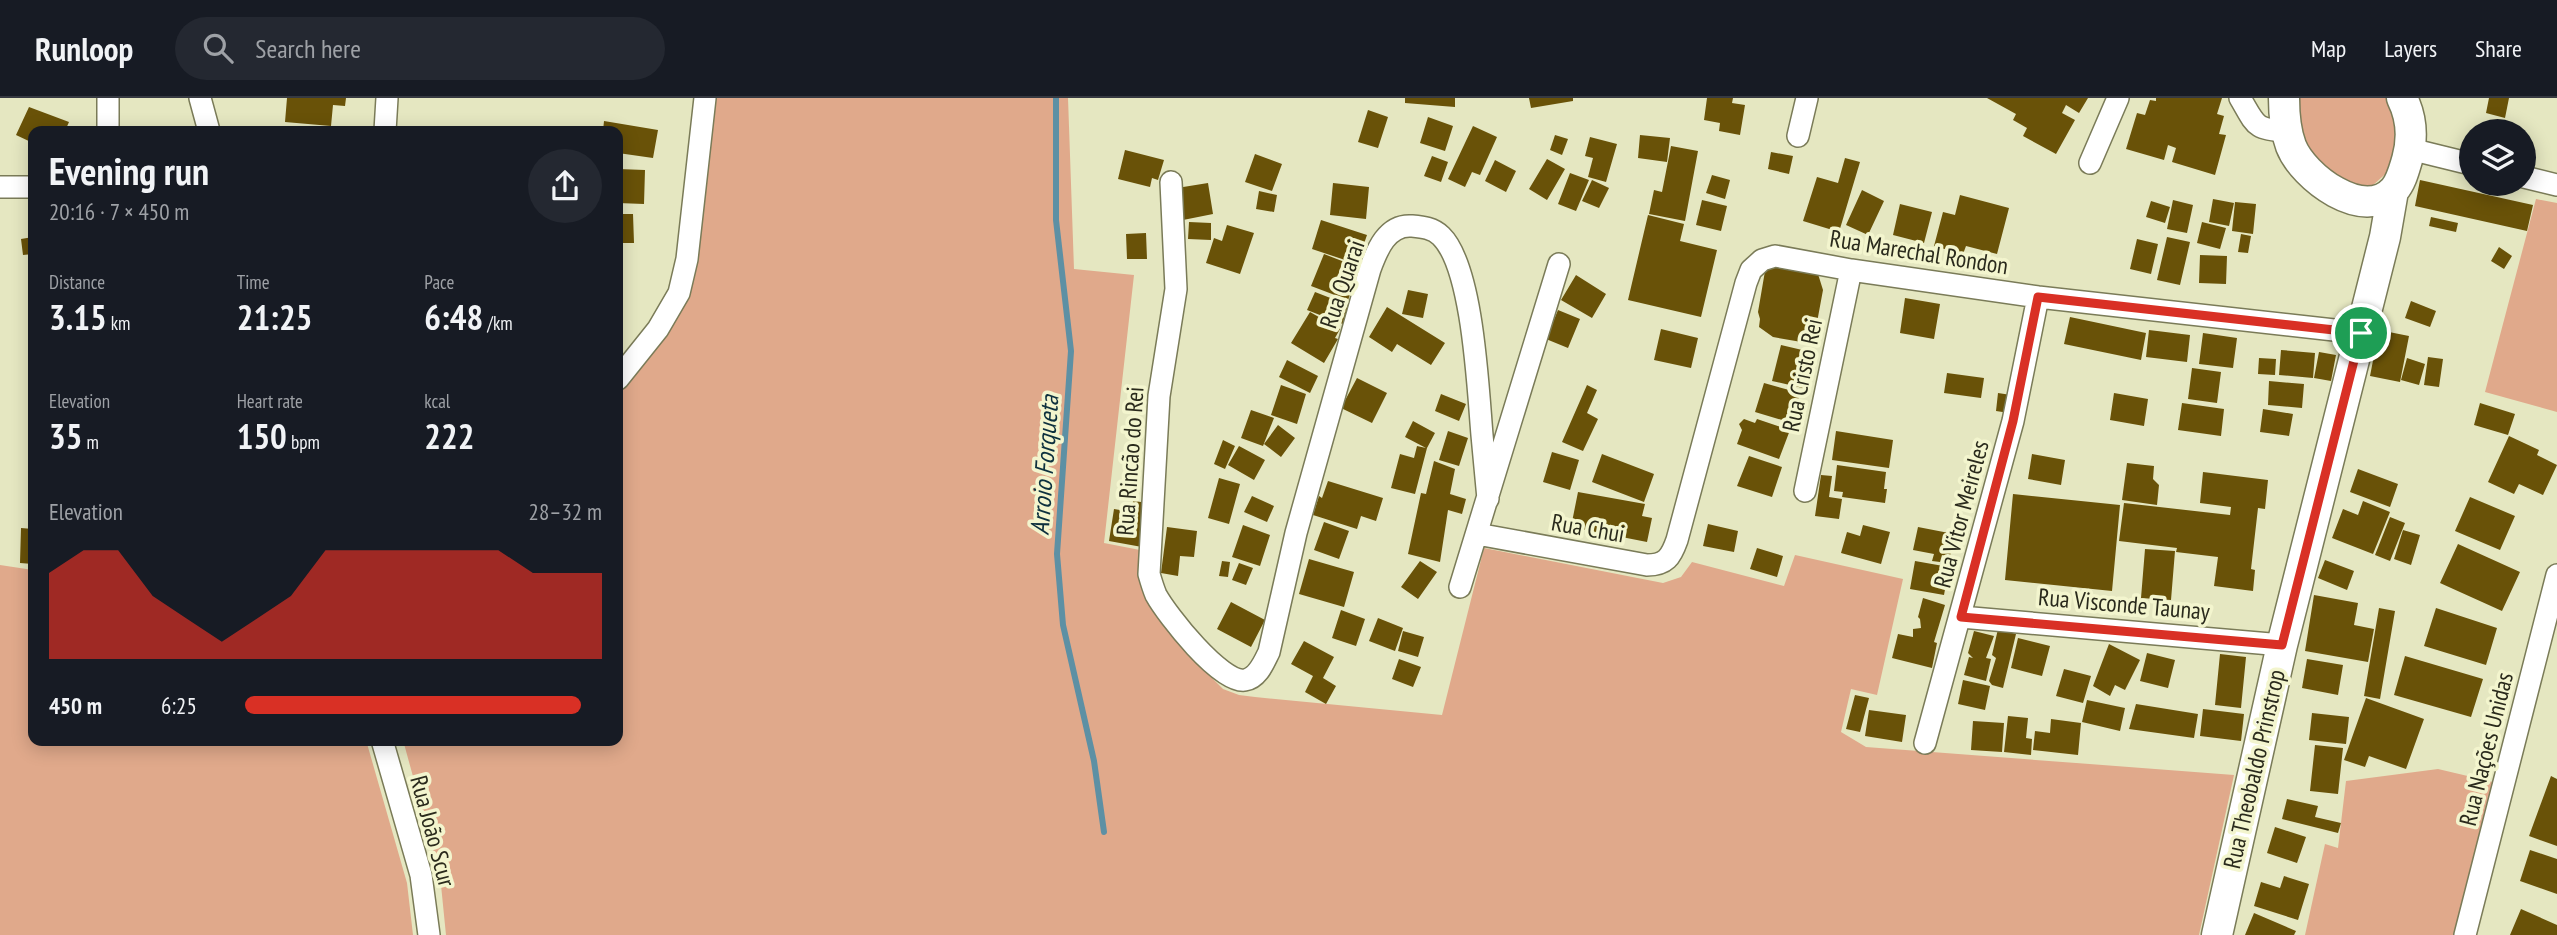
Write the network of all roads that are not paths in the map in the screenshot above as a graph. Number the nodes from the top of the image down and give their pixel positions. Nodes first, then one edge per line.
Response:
1 (108, 98) edge
2 (200, 98) edge
3 (387, 98) edge
4 (705, 98) edge
5 (1807, 98) edge
6 (2118, 98) edge
7 (2240, 98) edge
8 (2284, 98) edge
9 (2402, 98) edge
10 (108, 126) edge
11 (208, 126) edge
12 (385, 126) edge
13 (2287, 131) junction
14 (1798, 136) dead end
15 (2410, 149) junction
16 (2459, 161) edge
17 (2090, 163) dead end
18 (2536, 180) edge
19 (1171, 182) dead end
20 (2557, 186) edge
21 (0, 187) edge
22 (28, 187) edge
23 (2393, 191) junction
24 (2365, 202) junction
25 (2385, 237) junction
26 (1559, 264) dead end
27 (1851, 270) junction
28 (2038, 297) junction
29 (2361, 333) junction
30 (623, 373) edge
31 (1805, 491) dead end
32 (1488, 499) junction
33 (1477, 534) junction
34 (1677, 540) joint
35 (2557, 575) edge
36 (1460, 587) dead end
37 (1961, 617) junction
38 (2282, 645) junction
39 (1262, 667) joint
40 (1925, 743) dead end
41 (384, 746) edge
42 (429, 935) edge
43 (2217, 935) edge
44 (2465, 935) edge

1 - 10 street
2 - 11 street
3 - 12 street
4 - 30 street
5 - 14 street
6 - 17 street
7 - 13 street
8 - 13 street
9 - 15 street, Rua Theobaldo Prinstrop
13 - 24 street
15 - 16 street
15 - 23 street, Rua Theobaldo Prinstrop
18 - 20 street
19 - 39 street, Rua Rincão do Rei
21 - 22 street
23 - 24 street
23 - 25 street, Rua Theobaldo Prinstrop
24 - 25 street
25 - 29 street, Rua Theobaldo Prinstrop
26 - 32 street
27 - 28 street, Rua Marechal Rondon
27 - 31 street, Rua Cristo Rei
27 - 34 street, Rua Marechal Rondon
28 - 29 street, Rua Marechal Rondon
28 - 37 street, Rua Vitor Meireles
29 - 38 street, Rua Theobaldo Prinstrop
32 - 33 street
32 - 39 street, Rua Quarai
33 - 34 street, Rua Chui
33 - 36 street
35 - 44 street, Rua Nações Unidas
37 - 38 street, Rua Visconde Taunay
37 - 40 street, Rua Vitor Meireles
38 - 43 street, Rua Theobaldo Prinstrop
41 - 42 street, Rua João Scur

